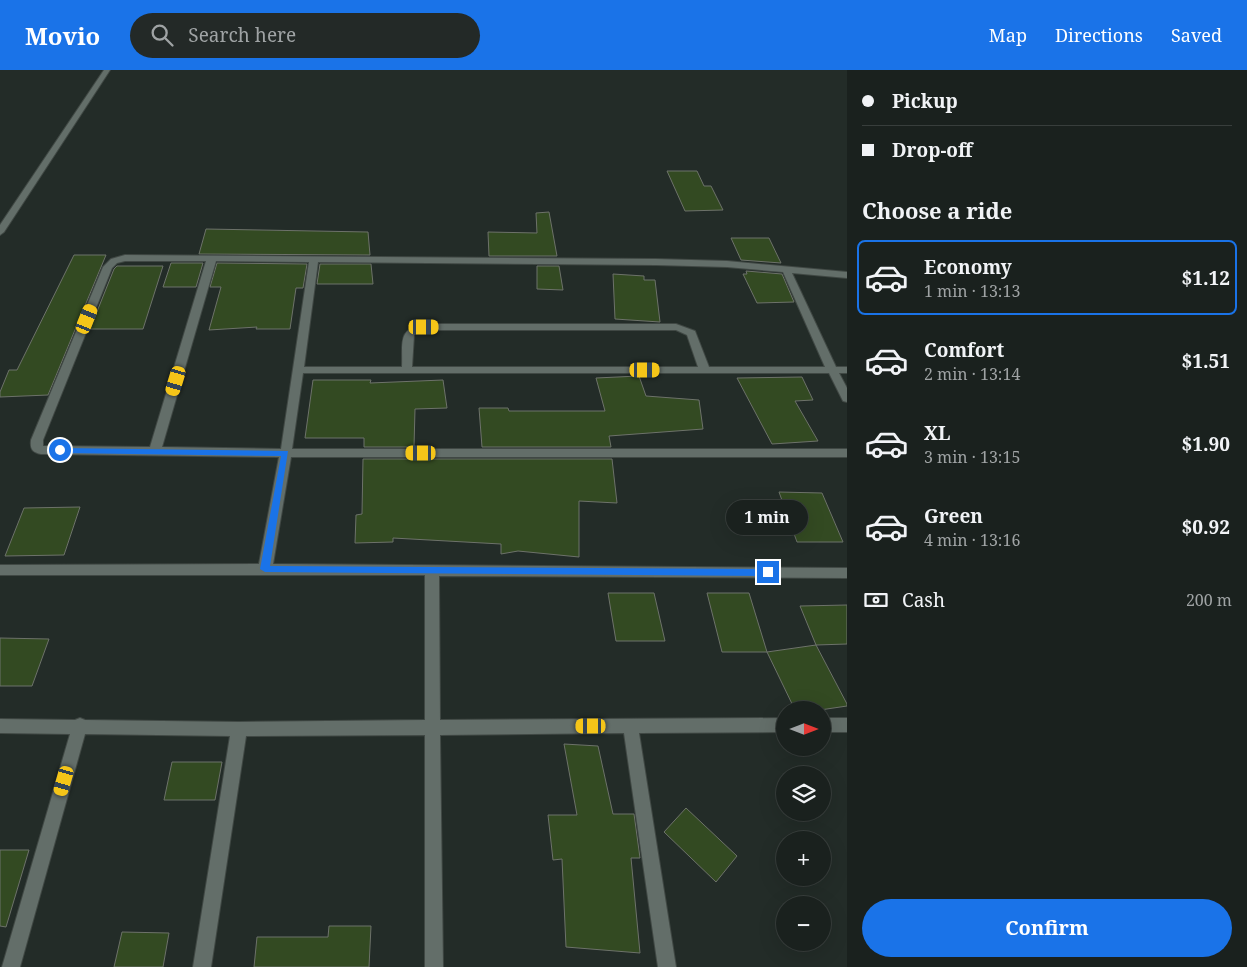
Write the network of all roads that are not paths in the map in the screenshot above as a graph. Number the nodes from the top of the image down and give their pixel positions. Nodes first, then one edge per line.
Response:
1 (107, 70) edge
2 (0, 232) edge
3 (212, 258) junction
4 (314, 258) junction
5 (786, 269) junction
6 (847, 275) edge
7 (298, 370) junction
8 (408, 370) junction
9 (705, 370) junction
10 (832, 370) junction
11 (847, 370) edge
12 (847, 398) edge
13 (154, 451) junction
14 (286, 453) junction
15 (847, 453) edge
16 (265, 569) junction
17 (0, 570) edge
18 (432, 570) junction
19 (847, 573) edge
20 (80, 725) junction
21 (630, 725) junction
22 (776, 725) edge
23 (831, 725) edge
24 (847, 725) edge
25 (0, 726) edge
26 (432, 726) junction
27 (239, 729) junction
28 (11, 967) edge
29 (202, 967) edge
30 (434, 967) edge
31 (667, 967) edge

1 - 2 street
3 - 4 street
3 - 13 street
3 - 13 street
4 - 5 street
4 - 7 street
5 - 6 street
5 - 10 street
7 - 8 street
7 - 14 street
8 - 9 street
8 - 9 street
9 - 10 street
10 - 11 street
10 - 12 street
13 - 14 street
14 - 15 street
14 - 16 street
16 - 17 street
16 - 18 street
18 - 19 street
18 - 26 street
20 - 25 street
20 - 27 street
20 - 28 street
21 - 22 street
21 - 26 street
21 - 31 street
23 - 24 street
26 - 27 street
26 - 30 street
27 - 29 street

